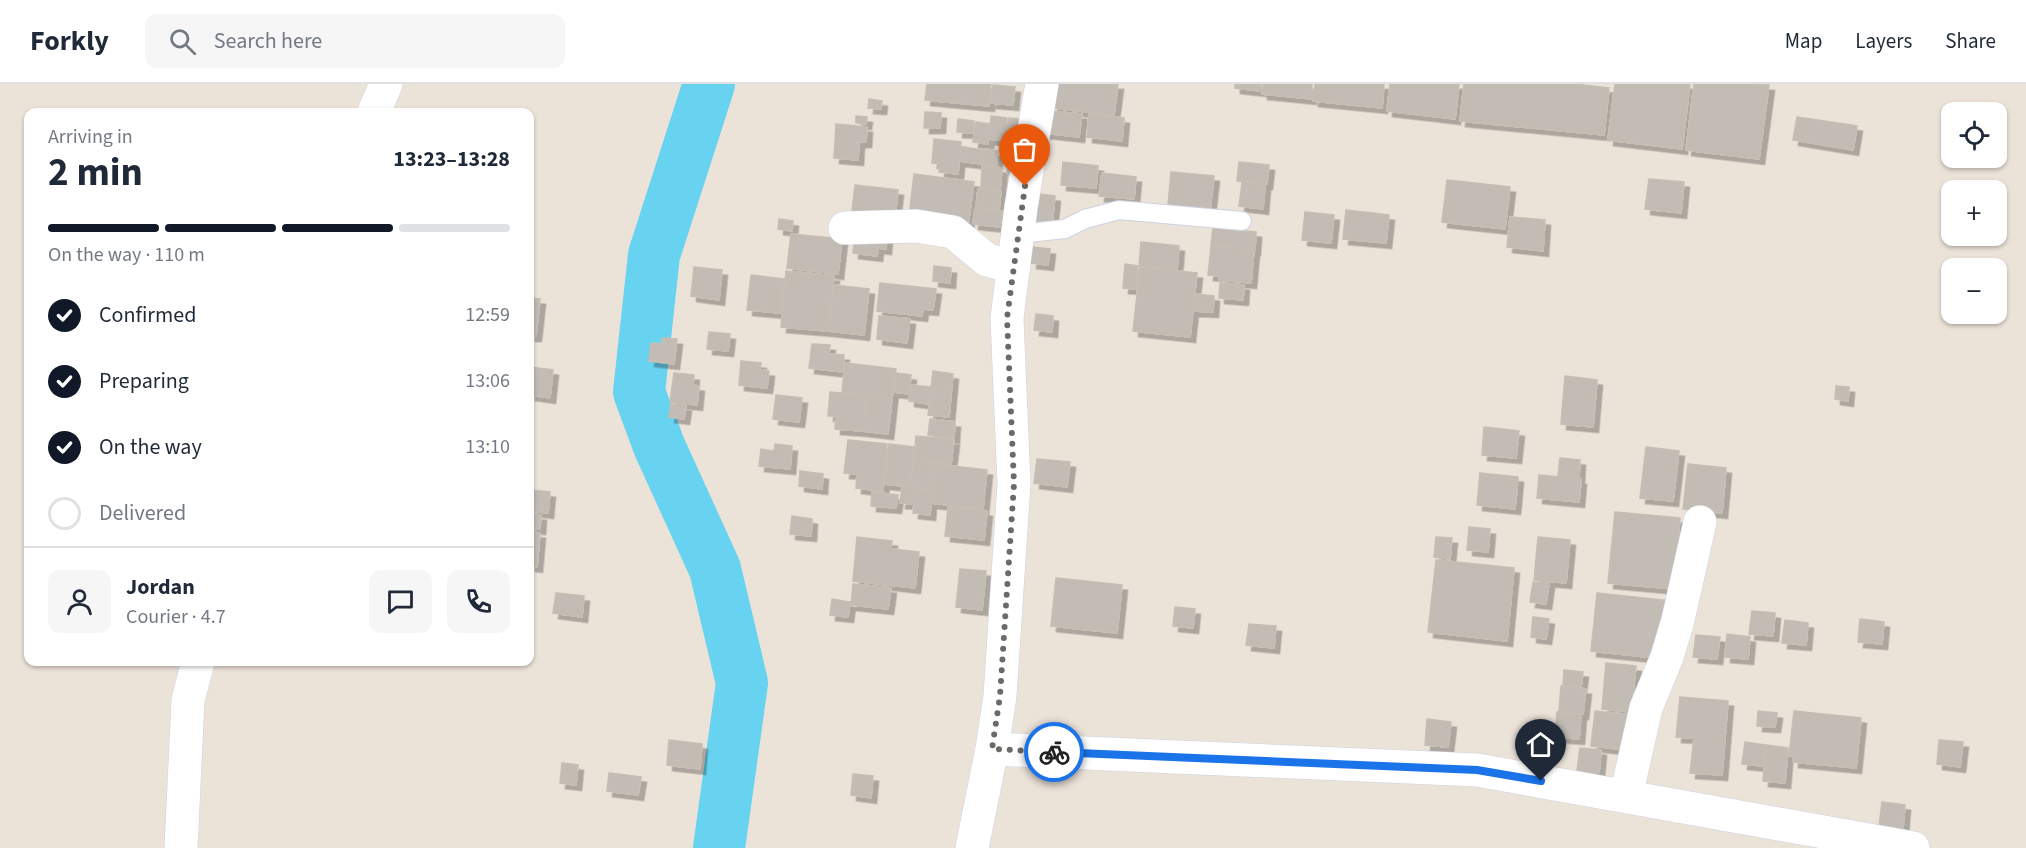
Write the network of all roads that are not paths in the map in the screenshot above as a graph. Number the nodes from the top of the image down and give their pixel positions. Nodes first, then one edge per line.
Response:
1 (386, 84) edge
2 (1042, 84) edge
3 (376, 108) edge
4 (1242, 221) dead end
5 (845, 228) dead end
6 (1018, 234) junction
7 (1014, 267) junction
8 (1700, 522) dead end
9 (197, 666) edge
10 (992, 749) junction
11 (1626, 796) junction
12 (182, 848) edge
13 (972, 848) edge
14 (1913, 848) edge

1 - 3 street
2 - 6 street
4 - 6 lane
5 - 7 street
6 - 7 street
7 - 10 street
8 - 11 street
9 - 12 street
10 - 11 street
10 - 13 street
11 - 14 street

